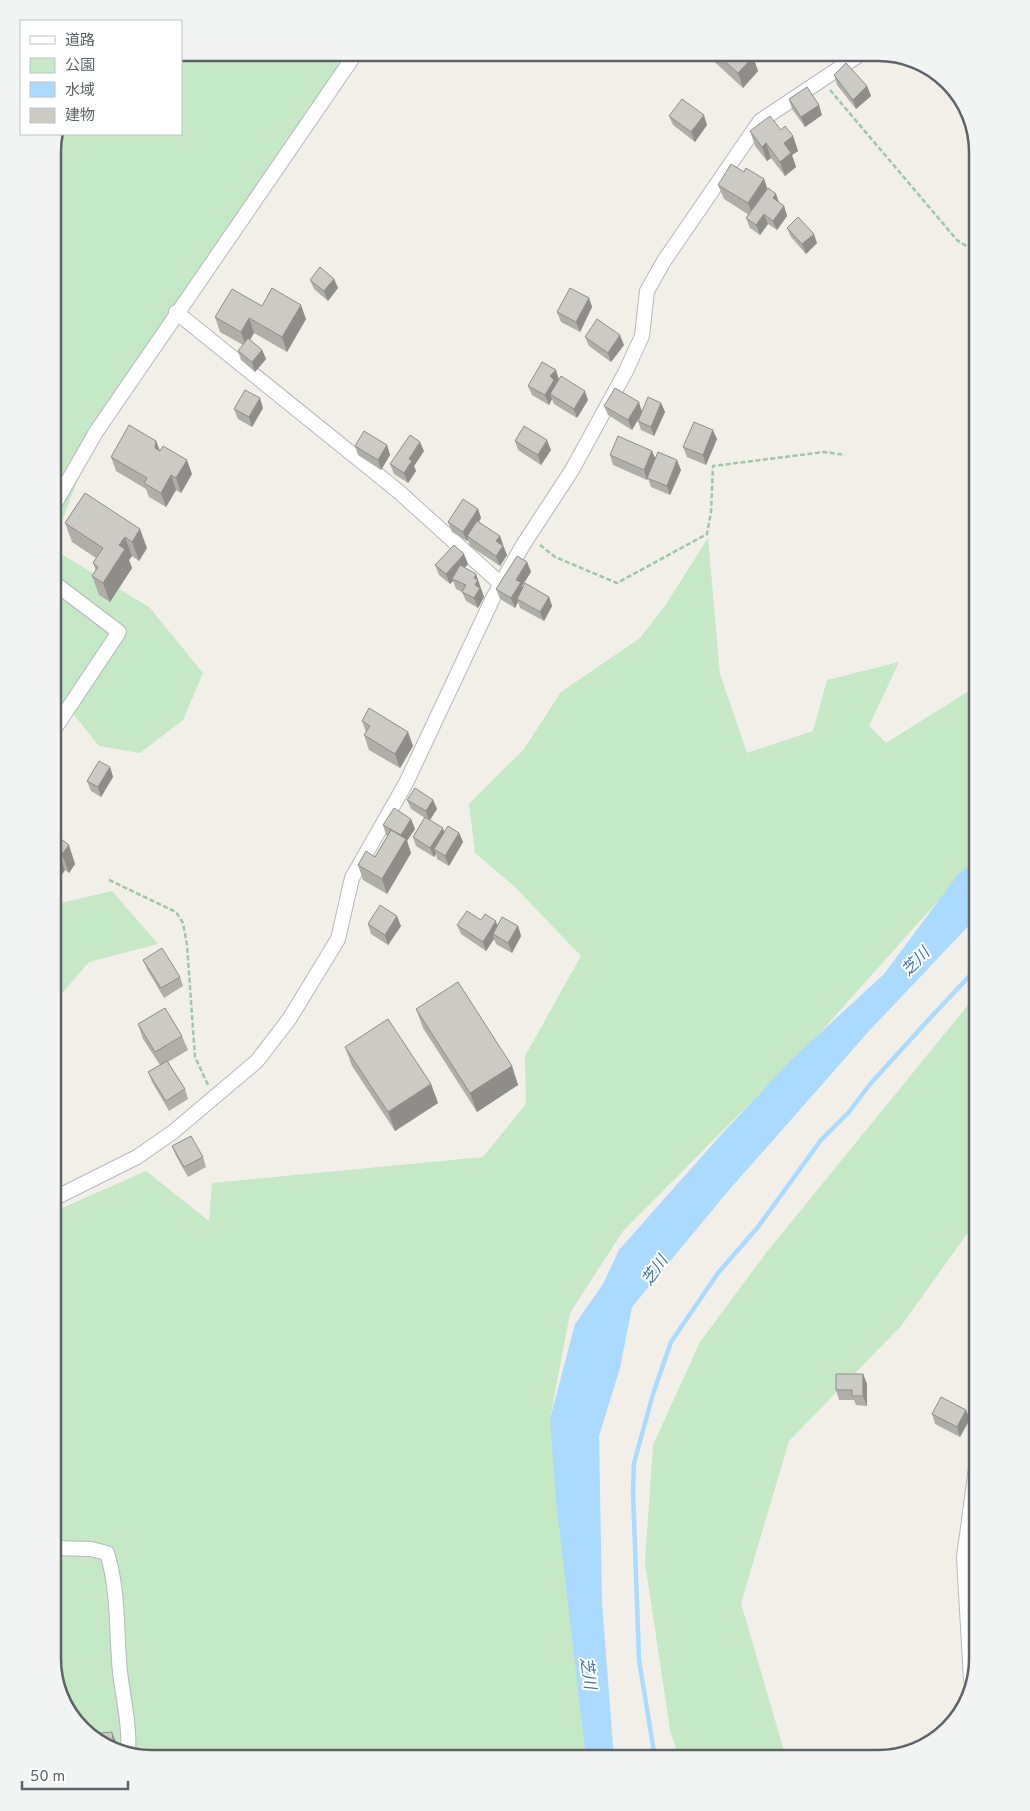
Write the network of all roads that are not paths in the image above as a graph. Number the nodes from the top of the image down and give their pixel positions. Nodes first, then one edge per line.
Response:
1 (350, 61) edge
2 (850, 61) edge
3 (176, 312) junction
4 (61, 493) edge
5 (501, 584) junction
6 (61, 588) edge
7 (61, 719) edge
8 (61, 1195) edge
9 (61, 1549) edge
10 (969, 1554) edge
11 (969, 1647) edge
12 (128, 1746) edge

1 - 3 street
2 - 5 street
3 - 4 street
3 - 5 street
5 - 8 street
6 - 7 street
9 - 12 street
10 - 11 street

